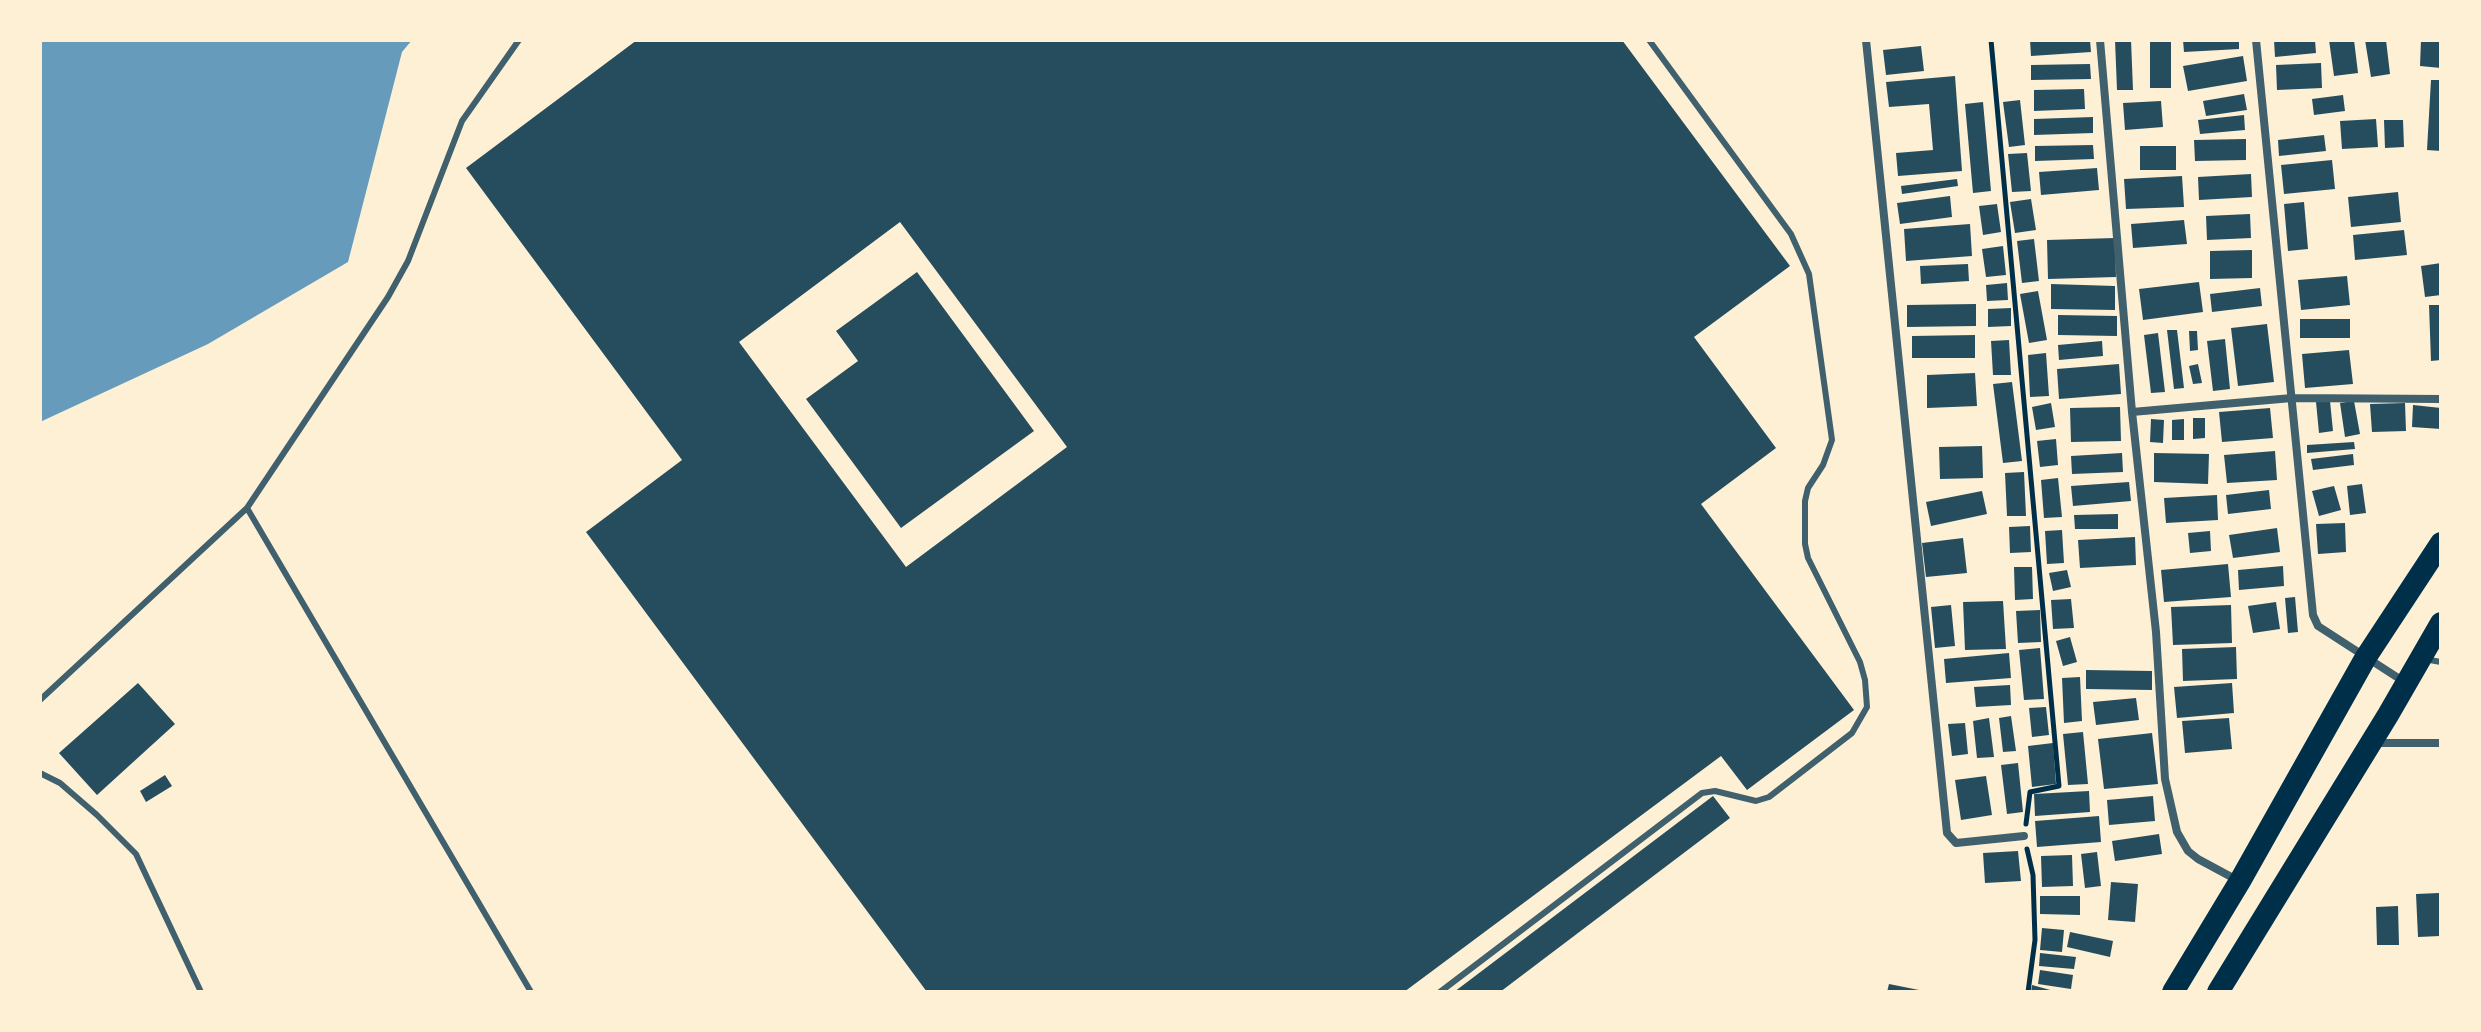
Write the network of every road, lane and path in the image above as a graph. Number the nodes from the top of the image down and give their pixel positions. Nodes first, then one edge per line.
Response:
1 (519, 40) edge
2 (1649, 40) edge
3 (1866, 40) edge
4 (1991, 40) edge
5 (2100, 40) edge
6 (2256, 40) edge
7 (2292, 398) junction
8 (2441, 399) edge
9 (2132, 412) junction
10 (247, 508) junction
11 (2441, 543) edge
12 (2441, 623) edge
13 (2366, 657) junction
14 (2431, 661) edge
15 (2406, 683) junction
16 (40, 700) edge
17 (2371, 743) junction
18 (2441, 743) edge
19 (40, 773) edge
20 (2024, 836) junction
21 (2240, 881) junction
22 (201, 992) edge
23 (531, 992) edge
24 (1440, 992) edge
25 (2028, 992) edge
26 (2173, 992) edge
27 (2218, 992) edge

1 - 10 lane
2 - 24 lane
3 - 20 street
4 - 20 path
5 - 9 street
6 - 7 street
7 - 8 street
7 - 9 street
7 - 13 street
9 - 21 street
10 - 16 lane
10 - 23 lane
11 - 13 highway
12 - 14 highway
13 - 15 street
13 - 21 highway
14 - 15 highway
15 - 17 highway
17 - 18 street
17 - 27 highway
19 - 22 lane
20 - 25 path
21 - 26 highway

